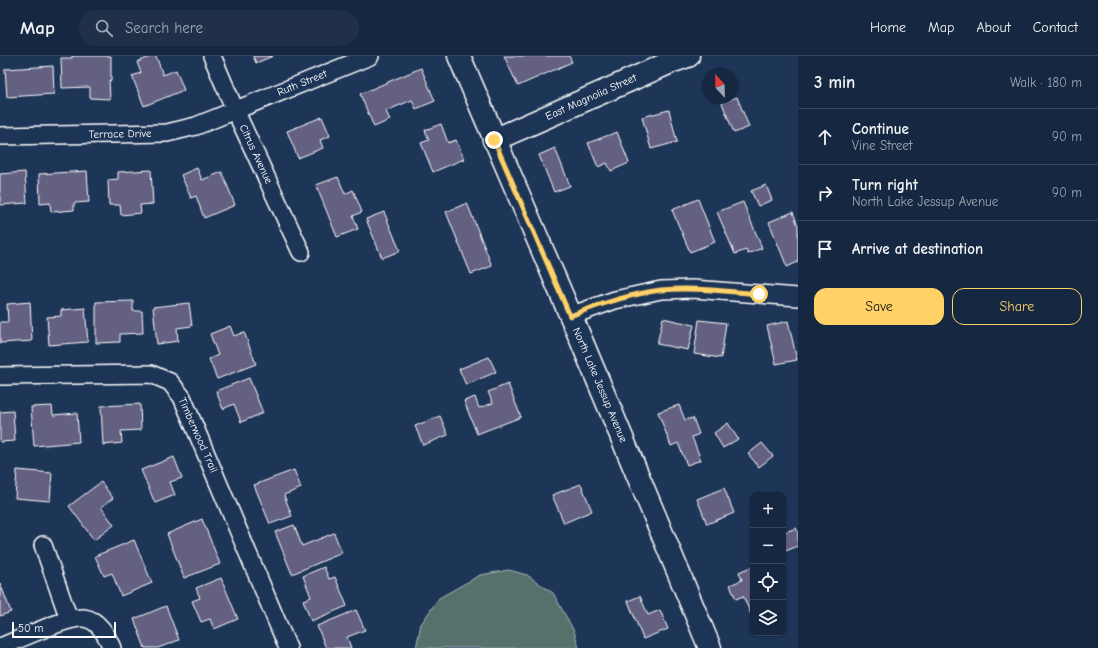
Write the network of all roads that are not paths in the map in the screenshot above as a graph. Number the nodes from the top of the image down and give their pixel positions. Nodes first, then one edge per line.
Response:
1 (212, 56) edge
2 (370, 56) edge
3 (459, 56) edge
4 (688, 56) edge
5 (235, 110) junction
6 (0, 136) edge
7 (494, 140) junction
8 (301, 252) dead end
9 (798, 297) edge
10 (570, 316) junction
11 (0, 376) edge
12 (43, 545) dead end
13 (68, 619) junction
14 (0, 647) edge
15 (112, 648) edge
16 (288, 648) edge
17 (710, 648) edge

1 - 5 street, Citrus Avenue
2 - 5 street, Ruth Street
3 - 7 street, North Lake Jessup Avenue
4 - 7 street, East Magnolia Street
5 - 6 street, Terrace Drive
5 - 8 street, Citrus Avenue
7 - 10 street, North Lake Jessup Avenue
9 - 10 street
10 - 17 street, North Lake Jessup Avenue
11 - 16 street, Timberwood Trail
12 - 13 street
13 - 14 street
13 - 15 street

